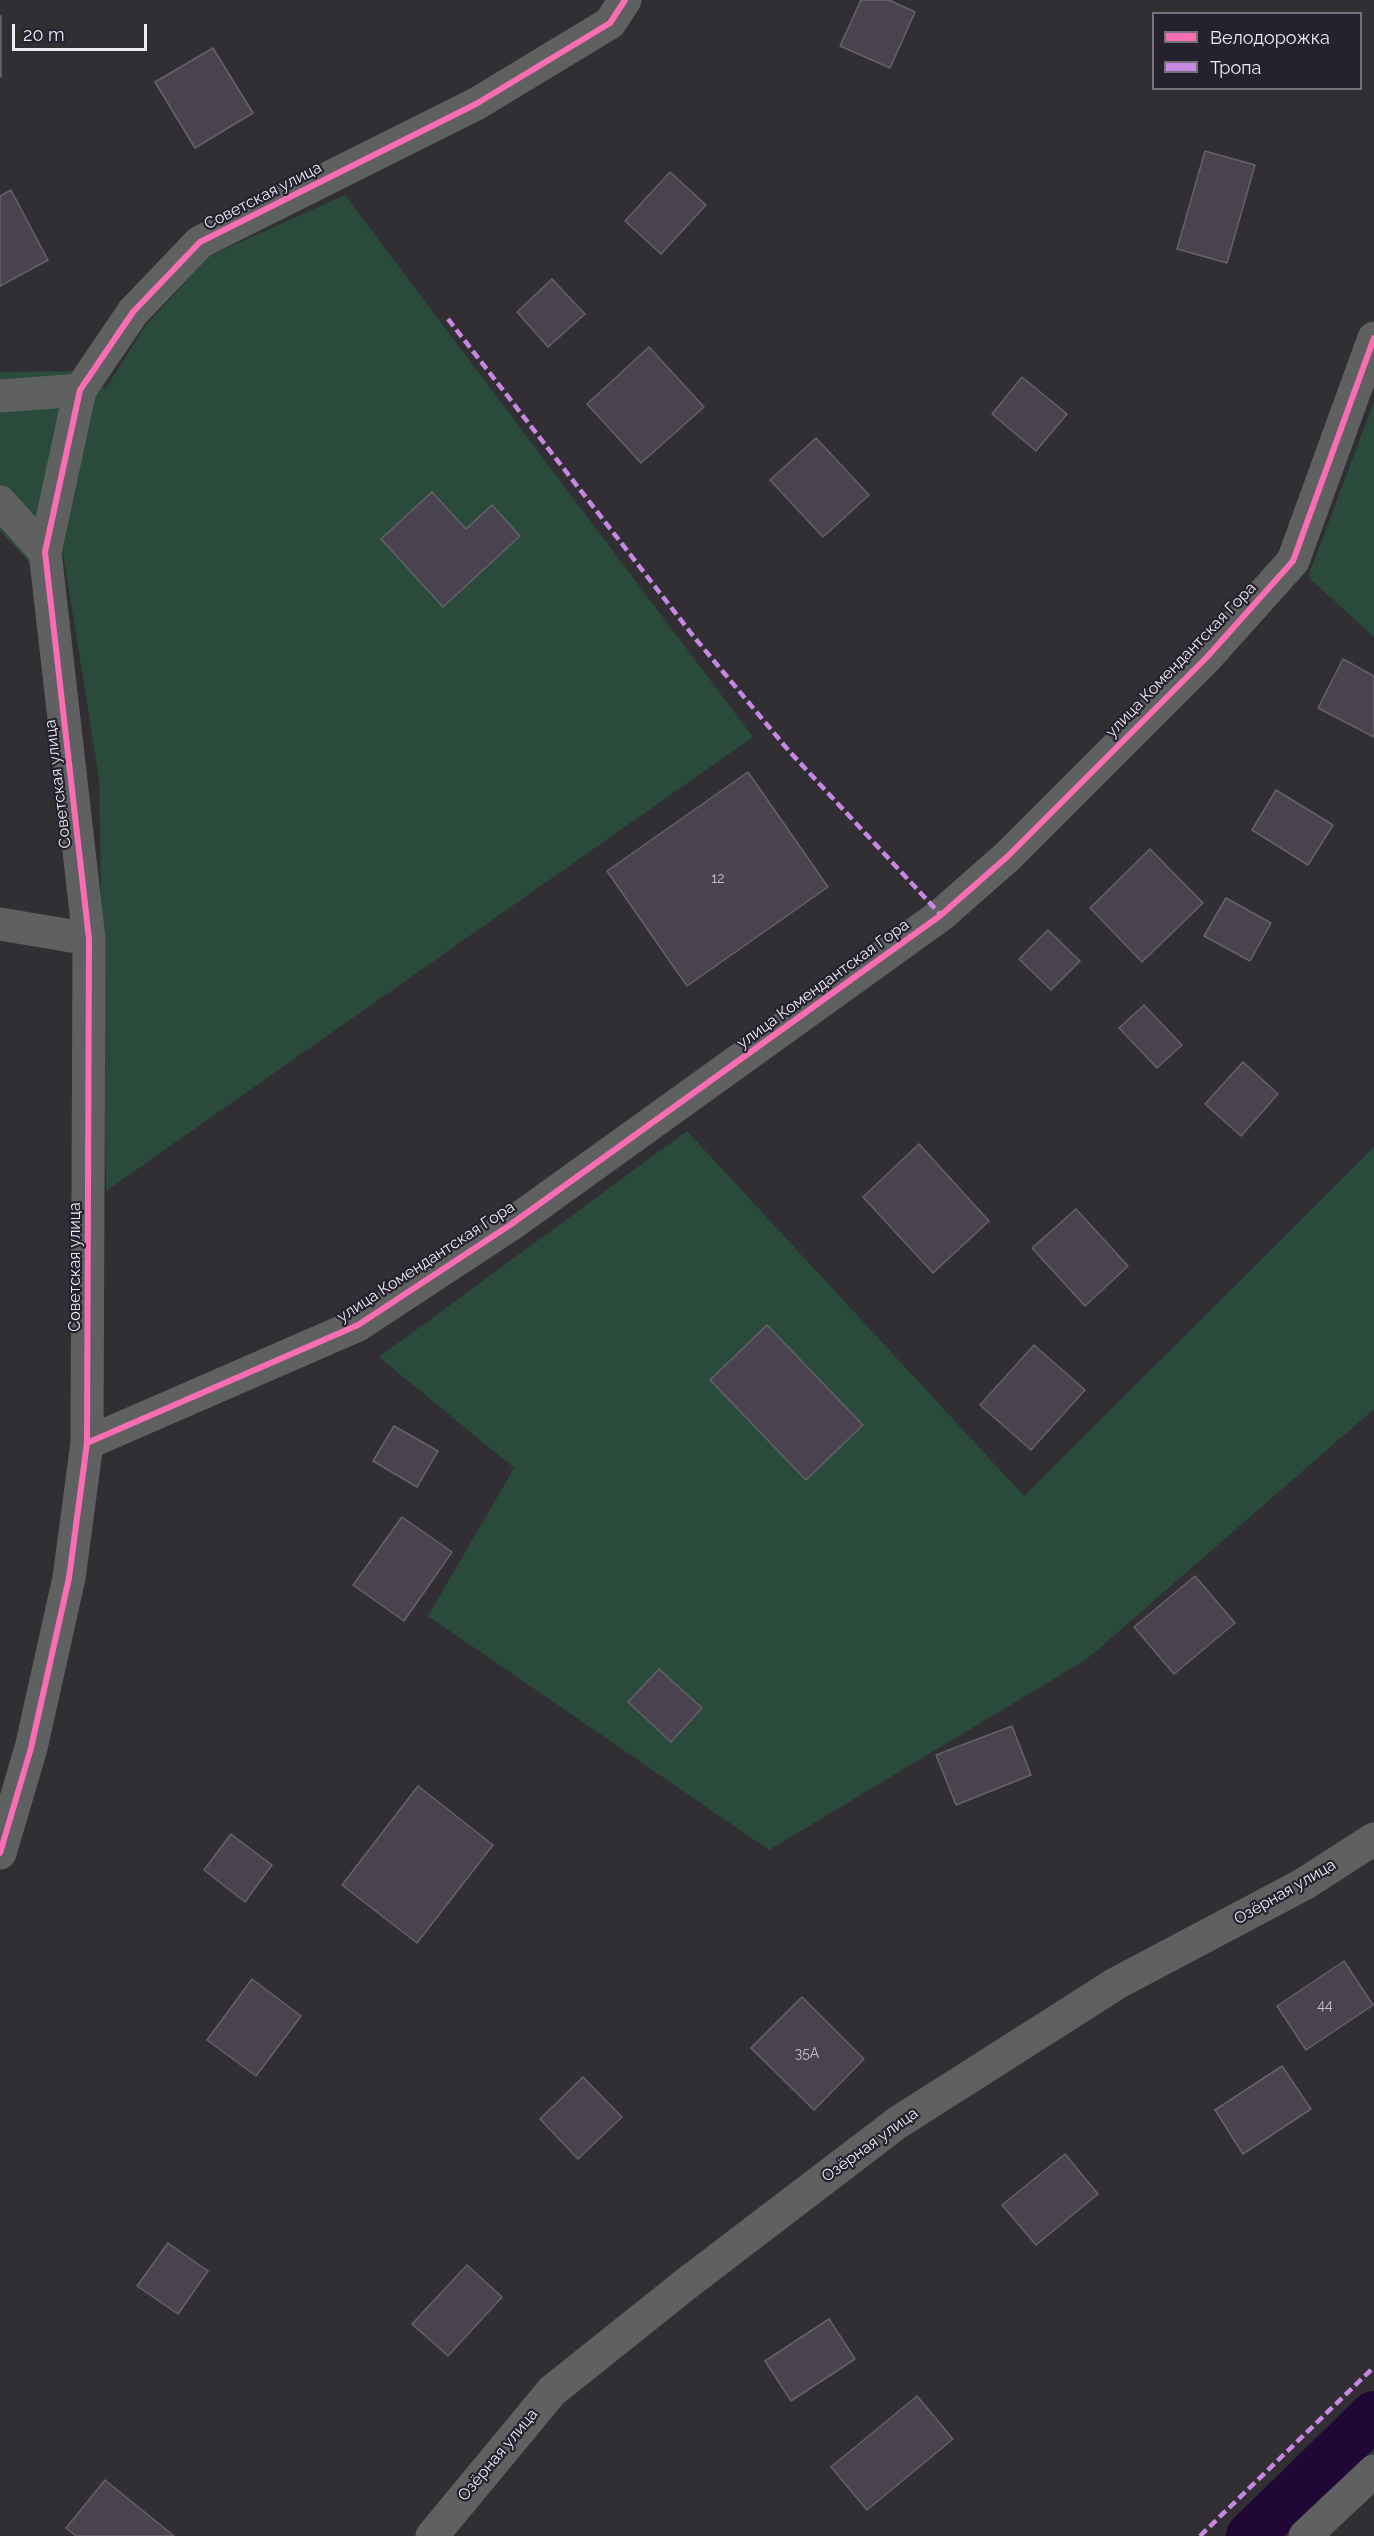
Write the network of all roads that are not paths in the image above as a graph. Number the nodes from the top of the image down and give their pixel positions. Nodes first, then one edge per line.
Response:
1 (625, 0) edge
2 (1374, 338) edge
3 (80, 390) junction
4 (0, 396) edge
5 (0, 502) edge
6 (45, 552) junction
7 (0, 924) edge
8 (89, 939) junction
9 (87, 1443) junction
10 (1374, 1839) edge
11 (0, 1853) edge
12 (1374, 2471) edge
13 (432, 2536) edge
14 (1305, 2536) edge

1 - 3 street, Советская улица
2 - 9 street, улица Комендантская Гора
3 - 4 street
3 - 6 street, Советская улица
5 - 6 street
6 - 8 street, Советская улица
7 - 8 street
8 - 9 street, Советская улица
9 - 11 street, Советская улица
10 - 13 street, Озёрная улица
12 - 14 street

